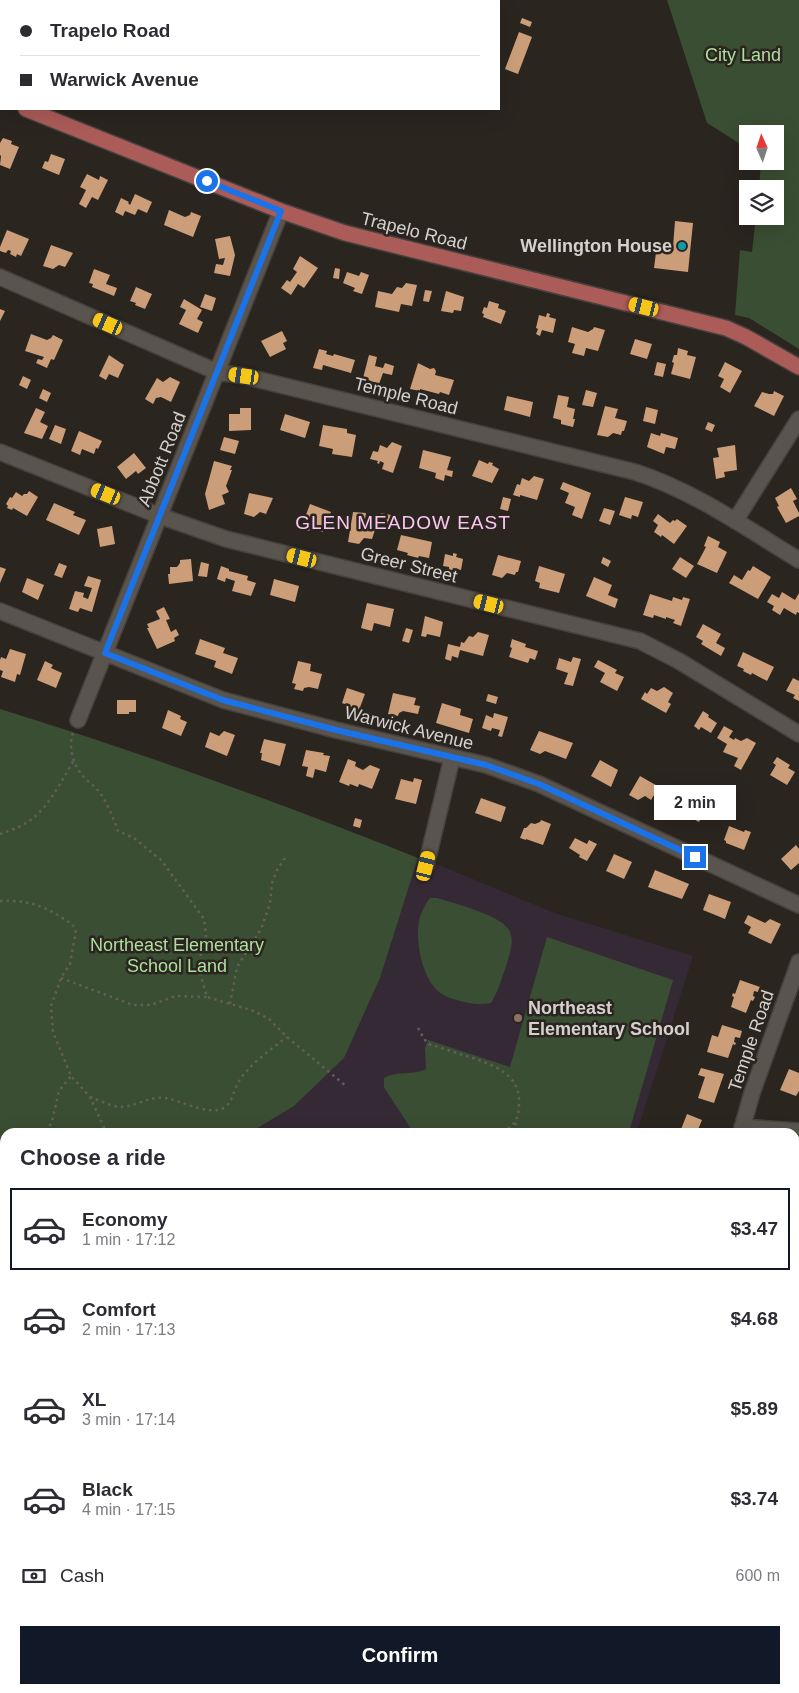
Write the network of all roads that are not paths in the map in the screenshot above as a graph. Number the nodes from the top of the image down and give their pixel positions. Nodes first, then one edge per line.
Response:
1 (42, 112) edge
2 (281, 211) junction
3 (0, 277) edge
4 (799, 367) edge
5 (217, 372) junction
6 (799, 420) edge
7 (0, 452) edge
8 (160, 516) junction
9 (735, 521) junction
10 (799, 560) edge
11 (0, 611) edge
12 (105, 653) junction
13 (78, 720) road end
14 (799, 734) edge
15 (452, 758) junction
16 (426, 866) dead end
17 (799, 905) edge
18 (799, 962) edge
19 (743, 1128) edge

1 - 2 main road, Trapelo Road
2 - 4 main road, Trapelo Road
2 - 5 street, Abbott Road
3 - 5 street, Temple Road
5 - 8 street, Abbott Road
5 - 9 street, Temple Road
6 - 9 street
7 - 8 street, Greer Street
8 - 12 street, Abbott Road
8 - 14 street, Greer Street
9 - 10 street, Temple Road
11 - 12 street, Warwick Avenue
12 - 13 street, Abbott Road
12 - 15 street, Warwick Avenue
15 - 16 street
15 - 17 street, Warwick Avenue
18 - 19 street, Temple Road

